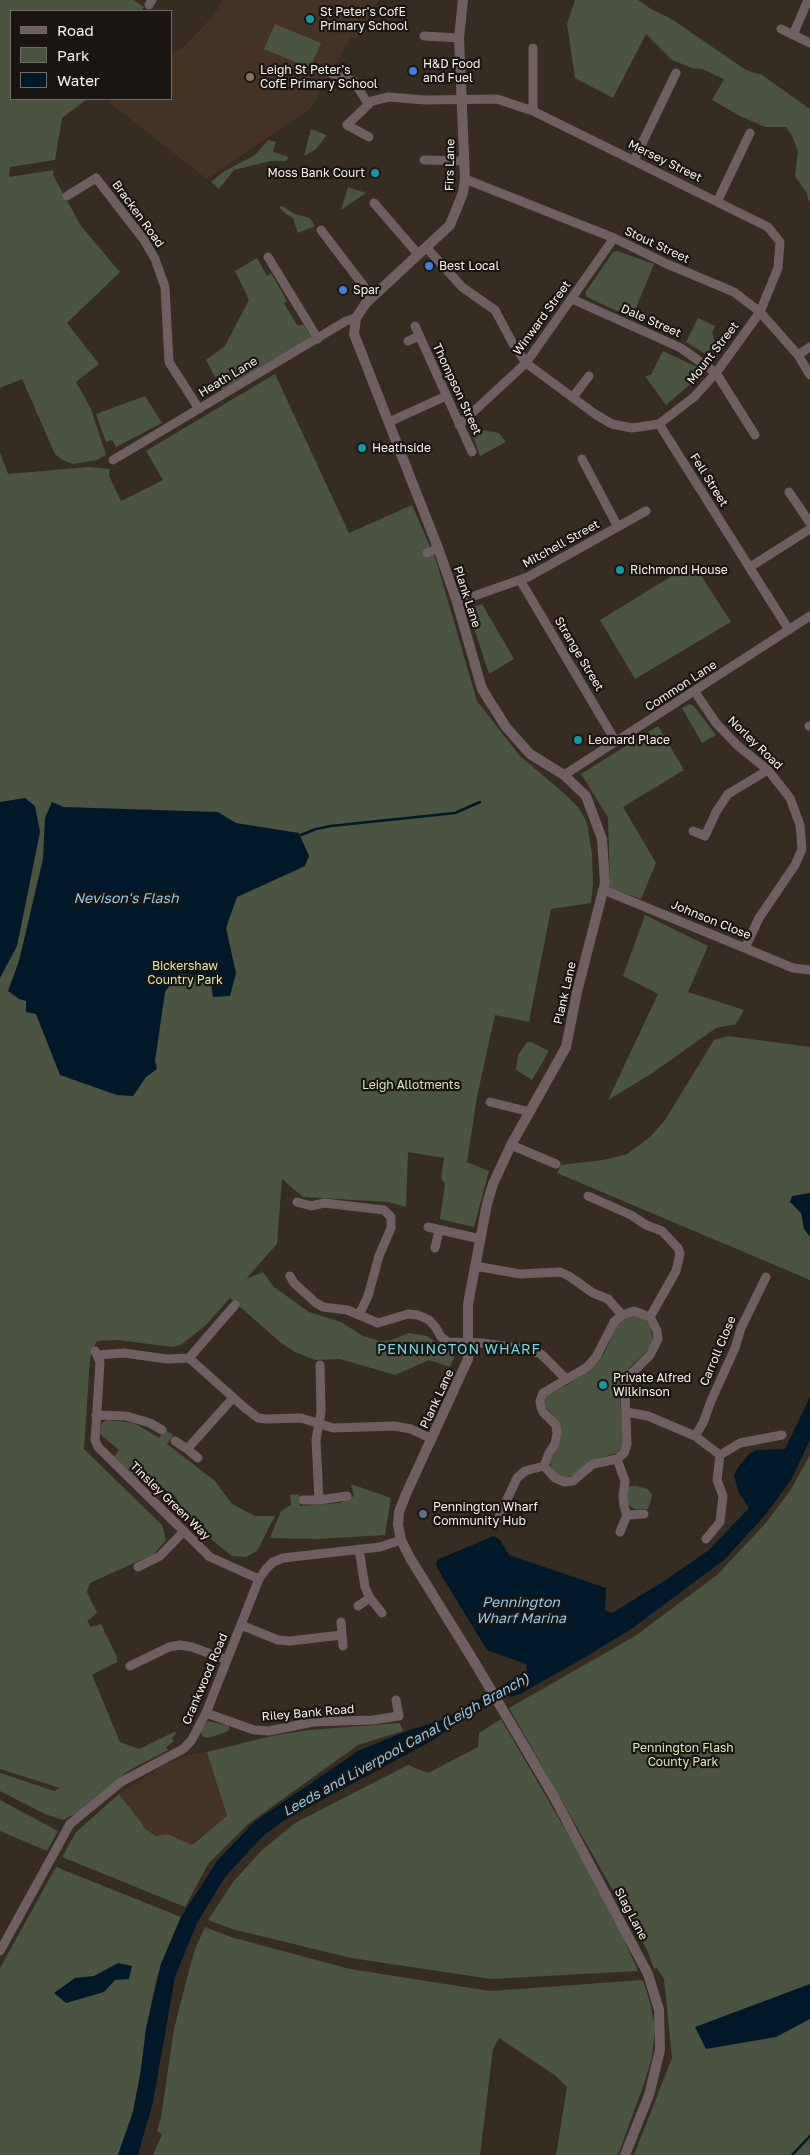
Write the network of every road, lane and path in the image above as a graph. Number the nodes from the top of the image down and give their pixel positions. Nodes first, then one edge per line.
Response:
1 (463, 0) edge
2 (808, 0) edge
3 (781, 30) dead end
4 (793, 35) junction
5 (424, 36) dead end
6 (459, 38) junction
7 (810, 43) edge
8 (533, 48) dead end
9 (676, 73) dead end
10 (332, 74) dead end
11 (461, 100) junction
12 (368, 104) junction
13 (534, 111) junction
14 (750, 133) dead end
15 (369, 137) dead end
16 (424, 160) dead end
17 (634, 160) junction
18 (464, 161) junction
19 (464, 179) junction
20 (67, 196) dead end
21 (718, 200) junction
22 (374, 204) dead end
23 (321, 230) dead end
24 (614, 238) junction
25 (422, 251) junction
26 (268, 257) dead end
27 (372, 297) junction
28 (572, 299) junction
29 (760, 312) junction
30 (356, 318) junction
31 (415, 326) dead end
32 (419, 336) junction
33 (318, 339) junction
34 (408, 341) dead end
35 (810, 347) edge
36 (798, 355) junction
37 (526, 363) junction
38 (716, 373) junction
39 (810, 375) edge
40 (589, 376) dead end
41 (446, 396) junction
42 (573, 397) junction
43 (199, 409) junction
44 (389, 422) junction
45 (659, 424) junction
46 (460, 425) junction
47 (755, 435) dead end
48 (472, 452) dead end
49 (582, 459) dead end
50 (113, 460) dead end
51 (789, 492) dead end
52 (646, 511) dead end
53 (810, 523) edge
54 (618, 527) junction
55 (810, 529) edge
56 (438, 548) junction
57 (427, 552) dead end
58 (750, 567) junction
59 (520, 580) junction
60 (457, 602) junction
61 (810, 616) edge
62 (789, 630) junction
63 (695, 692) junction
64 (616, 742) junction
65 (768, 770) junction
66 (564, 775) junction
67 (693, 831) dead end
68 (604, 890) junction
69 (745, 948) junction
70 (810, 970) edge
71 (490, 1102) dead end
72 (530, 1112) junction
73 (511, 1145) junction
74 (556, 1164) dead end
75 (588, 1196) dead end
76 (297, 1202) dead end
77 (428, 1227) dead end
78 (439, 1230) junction
79 (480, 1239) junction
80 (435, 1248) dead end
81 (475, 1266) junction
82 (290, 1276) dead end
83 (766, 1277) dead end
84 (235, 1306) dead end
85 (359, 1315) junction
86 (622, 1315) junction
87 (650, 1317) junction
88 (469, 1344) junction
89 (189, 1358) junction
90 (320, 1365) dead end
91 (566, 1379) junction
92 (233, 1398) junction
93 (626, 1412) junction
94 (96, 1415) junction
95 (320, 1424) junction
96 (162, 1430) dead end
97 (782, 1435) dead end
98 (695, 1436) junction
99 (432, 1439) junction
100 (175, 1441) dead end
101 (188, 1449) junction
102 (720, 1454) junction
103 (198, 1458) dead end
104 (617, 1459) junction
105 (544, 1466) junction
106 (347, 1496) dead end
107 (303, 1500) dead end
108 (319, 1500) junction
109 (644, 1514) dead end
110 (628, 1515) junction
111 (498, 1519) dead end
112 (184, 1531) junction
113 (620, 1532) dead end
114 (706, 1539) dead end
115 (401, 1540) junction
116 (359, 1549) junction
117 (138, 1567) dead end
118 (259, 1579) junction
119 (370, 1598) junction
120 (358, 1606) dead end
121 (382, 1613) dead end
122 (341, 1622) dead end
123 (241, 1624) junction
124 (342, 1634) junction
125 (343, 1646) dead end
126 (226, 1660) junction
127 (130, 1666) dead end
128 (487, 1686) joint
129 (396, 1700) dead end
130 (206, 1713) junction
131 (0, 1951) edge
132 (625, 2155) edge

1 - 6 street, Firs Lane
2 - 4 street
3 - 4 street
4 - 7 street
5 - 6 street
6 - 11 street, Firs Lane
8 - 13 street
9 - 17 street
10 - 12 street
11 - 12 street, Mersey Street
11 - 13 street, Mersey Street
11 - 18 street, Firs Lane
12 - 15 street
13 - 17 street, Mersey Street
14 - 21 street
16 - 18 street
17 - 21 street, Mersey Street
18 - 19 street, Firs Lane
19 - 24 street, Stout Street
19 - 25 street, Firs Lane
20 - 43 street, Bracken Road
21 - 29 street, Mersey Street
22 - 25 street
23 - 27 street
24 - 28 street, Winward Street
24 - 29 street, Stout Street
25 - 27 street, Firs Lane
25 - 37 street
26 - 33 street
27 - 30 street, Firs Lane
28 - 37 street, Winward Street
28 - 38 street, Dale Street
29 - 36 street, Stout Street
29 - 38 street, Mount Street
30 - 33 street, Heath Lane
30 - 44 street, Plank Lane
31 - 32 street, Thompson Street
32 - 34 street, Thompson Street
32 - 41 street, Thompson Street
33 - 43 street, Heath Lane
35 - 36 street
36 - 39 street, Stout Street
37 - 42 street
37 - 46 street, Winward Street
38 - 45 street, Mount Street
38 - 47 street
40 - 42 street
41 - 44 street
41 - 46 street, Thompson Street
42 - 45 street
43 - 50 street, Heath Lane
44 - 56 street, Plank Lane
45 - 58 street, Fell Street
46 - 48 street, Thompson Street
49 - 54 street
51 - 53 street
52 - 54 street, Mitchell Street
54 - 59 street, Mitchell Street
55 - 58 street
56 - 57 street
56 - 60 street, Plank Lane
58 - 62 street, Fell Street
59 - 60 street, Mitchell Street
59 - 64 street, Strange Street
60 - 66 street, Plank Lane
61 - 62 street, Common Lane
62 - 63 street, Common Lane
63 - 64 street, Common Lane
63 - 65 street, Norley Road
64 - 66 street, Common Lane
65 - 67 street
65 - 69 street, Norley Road
66 - 68 street, Plank Lane
68 - 69 street, Johnson Close
68 - 72 street, Plank Lane
69 - 70 street, Johnson Close
71 - 72 street
72 - 73 street, Plank Lane
73 - 74 street
73 - 79 street, Plank Lane
75 - 87 street
76 - 85 street
77 - 78 street
78 - 79 street
78 - 80 street
79 - 81 street, Plank Lane
81 - 86 street
81 - 88 street, Plank Lane
82 - 85 street
83 - 98 street, Carroll Close
84 - 89 street
85 - 88 street
86 - 87 street
86 - 91 street
87 - 93 street
88 - 91 street
88 - 99 street, Plank Lane
89 - 92 street
89 - 94 street, Tinsley Green Way
90 - 95 street
91 - 105 street
92 - 95 street
92 - 101 street
93 - 98 street
93 - 104 street
94 - 96 street
94 - 112 street, Tinsley Green Way
95 - 99 street
95 - 108 street
97 - 102 street
98 - 102 street
99 - 115 street, Plank Lane
100 - 101 street
101 - 103 street
102 - 114 street
104 - 105 street
104 - 110 street
105 - 111 street
106 - 108 street
107 - 108 street
109 - 110 street
110 - 113 street
112 - 117 street
112 - 118 street, Tinsley Green Way
115 - 116 street, Crankwood Road
115 - 128 street, Plank Lane
116 - 118 street, Crankwood Road
116 - 119 street
118 - 123 street, Crankwood Road
119 - 120 street
119 - 121 street
122 - 124 street
123 - 124 street
123 - 126 street, Crankwood Road
124 - 125 street
126 - 127 street
126 - 130 street, Crankwood Road
128 - 132 street, Slag Lane
129 - 130 street, Riley Bank Road
130 - 131 street, Crankwood Road

